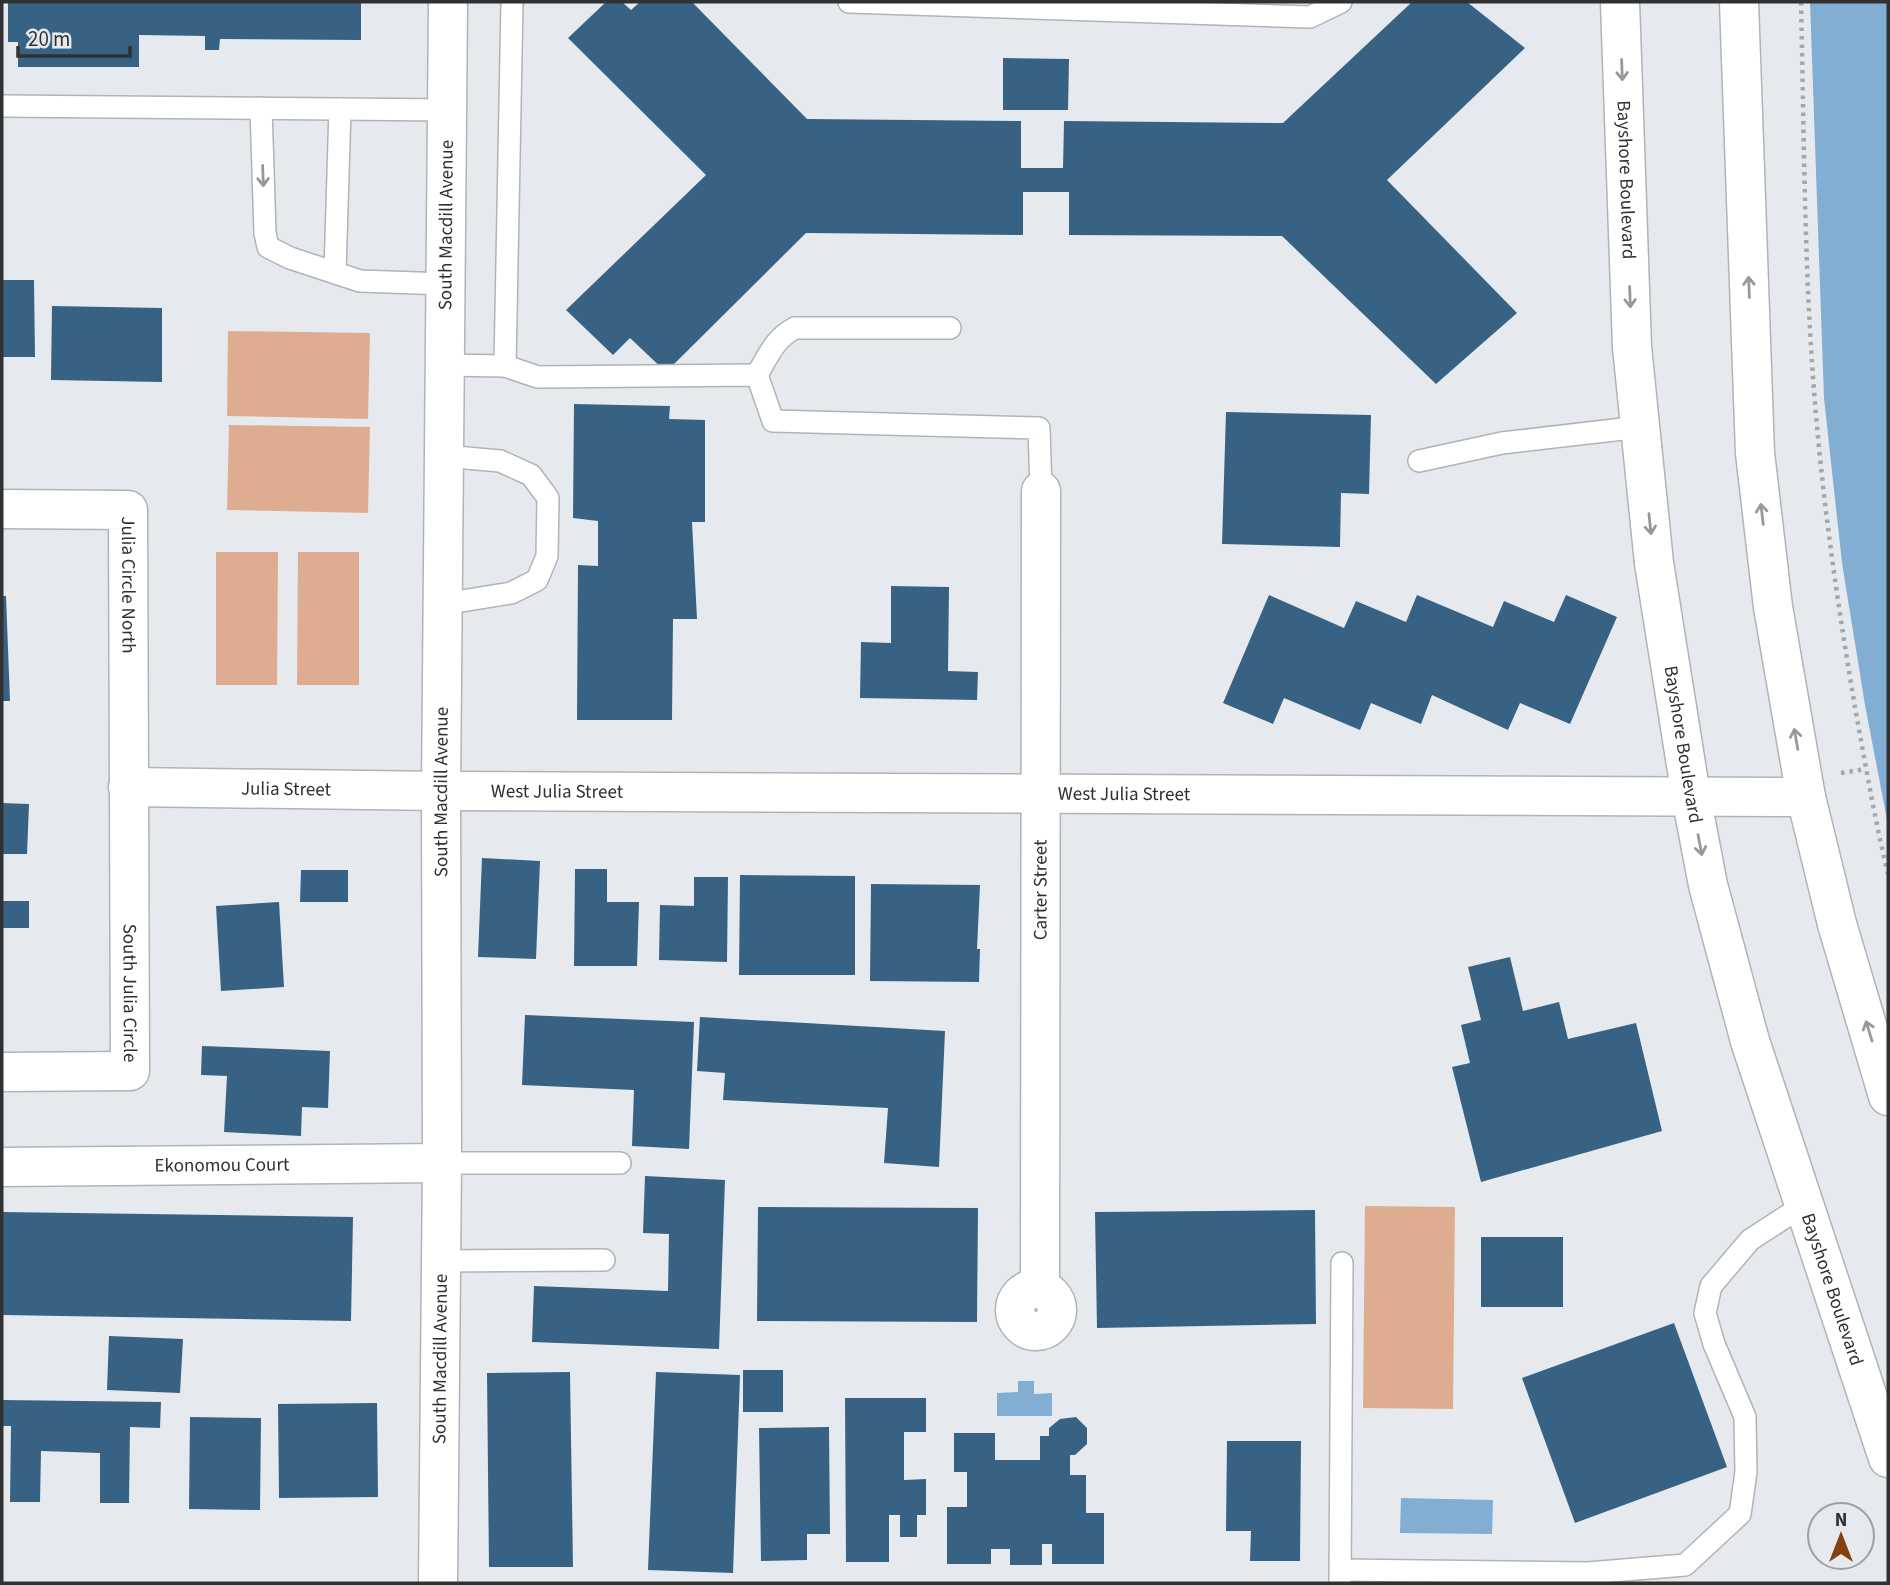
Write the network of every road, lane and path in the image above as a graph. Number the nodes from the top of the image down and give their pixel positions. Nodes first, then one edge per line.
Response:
1 (448, 2) edge
2 (512, 2) edge
3 (849, 2) edge
4 (1341, 2) edge
5 (1620, 2) edge
6 (1740, 2) edge
7 (1801, 2) edge
8 (2, 106) edge
9 (261, 108) junction
10 (340, 109) junction
11 (447, 110) junction
12 (335, 272) junction
13 (446, 284) junction
14 (950, 328) dead end
15 (445, 365) junction
16 (505, 366) junction
17 (757, 375) junction
18 (1640, 427) junction
19 (444, 456) junction
20 (1419, 461) dead end
21 (1041, 491) joint
22 (2, 509) edge
23 (443, 604) junction
24 (1866, 769) junction
25 (1837, 774) dead end
26 (128, 787) junction
27 (441, 791) junction
28 (1042, 794) junction
29 (1691, 796) junction
30 (1806, 797) junction
31 (1888, 874) edge
32 (2, 1072) edge
33 (1888, 1096) edge
34 (442, 1163) junction
35 (620, 1163) dead end
36 (2, 1167) edge
37 (1804, 1205) junction
38 (604, 1260) dead end
39 (441, 1261) junction
40 (1342, 1262) dead end
41 (1040, 1289) dead end
42 (1888, 1458) edge
43 (1340, 1576) edge
44 (438, 1583) edge

1 - 11 street, South Macdill Avenue
2 - 16 lane
3 - 4 lane
5 -> 18 street, Bayshore Boulevard
30 -> 6 street
7 - 24 path
8 - 9 lane
9 - 10 lane
9 -> 12 lane
10 - 11 lane
10 - 12 lane
11 - 13 street, South Macdill Avenue
12 - 13 lane
13 - 15 street, South Macdill Avenue
14 - 17 lane
15 - 16 lane
15 - 19 street, South Macdill Avenue
16 - 17 lane
17 - 21 lane
18 - 20 lane
18 -> 29 street, Bayshore Boulevard
19 - 23 street, South Macdill Avenue
19 - 23 lane
21 - 28 street, Carter Street
22 - 26 street, Julia Circle North
23 - 27 street, South Macdill Avenue
24 - 25 path
24 - 31 path
26 - 27 street, Julia Street
26 - 32 street, South Julia Circle
27 - 28 street, West Julia Street
27 - 34 street, South Macdill Avenue
28 - 29 street, West Julia Street
28 - 41 street, Carter Street
29 - 30 street, West Julia Street
29 -> 37 street, Bayshore Boulevard
33 -> 30 street
34 - 35 lane
34 - 36 street, Ekonomou Court
34 - 39 street, South Macdill Avenue
37 - 42 street, Bayshore Boulevard
37 - 43 lane
38 - 39 lane
39 - 44 street, South Macdill Avenue
40 - 43 lane

